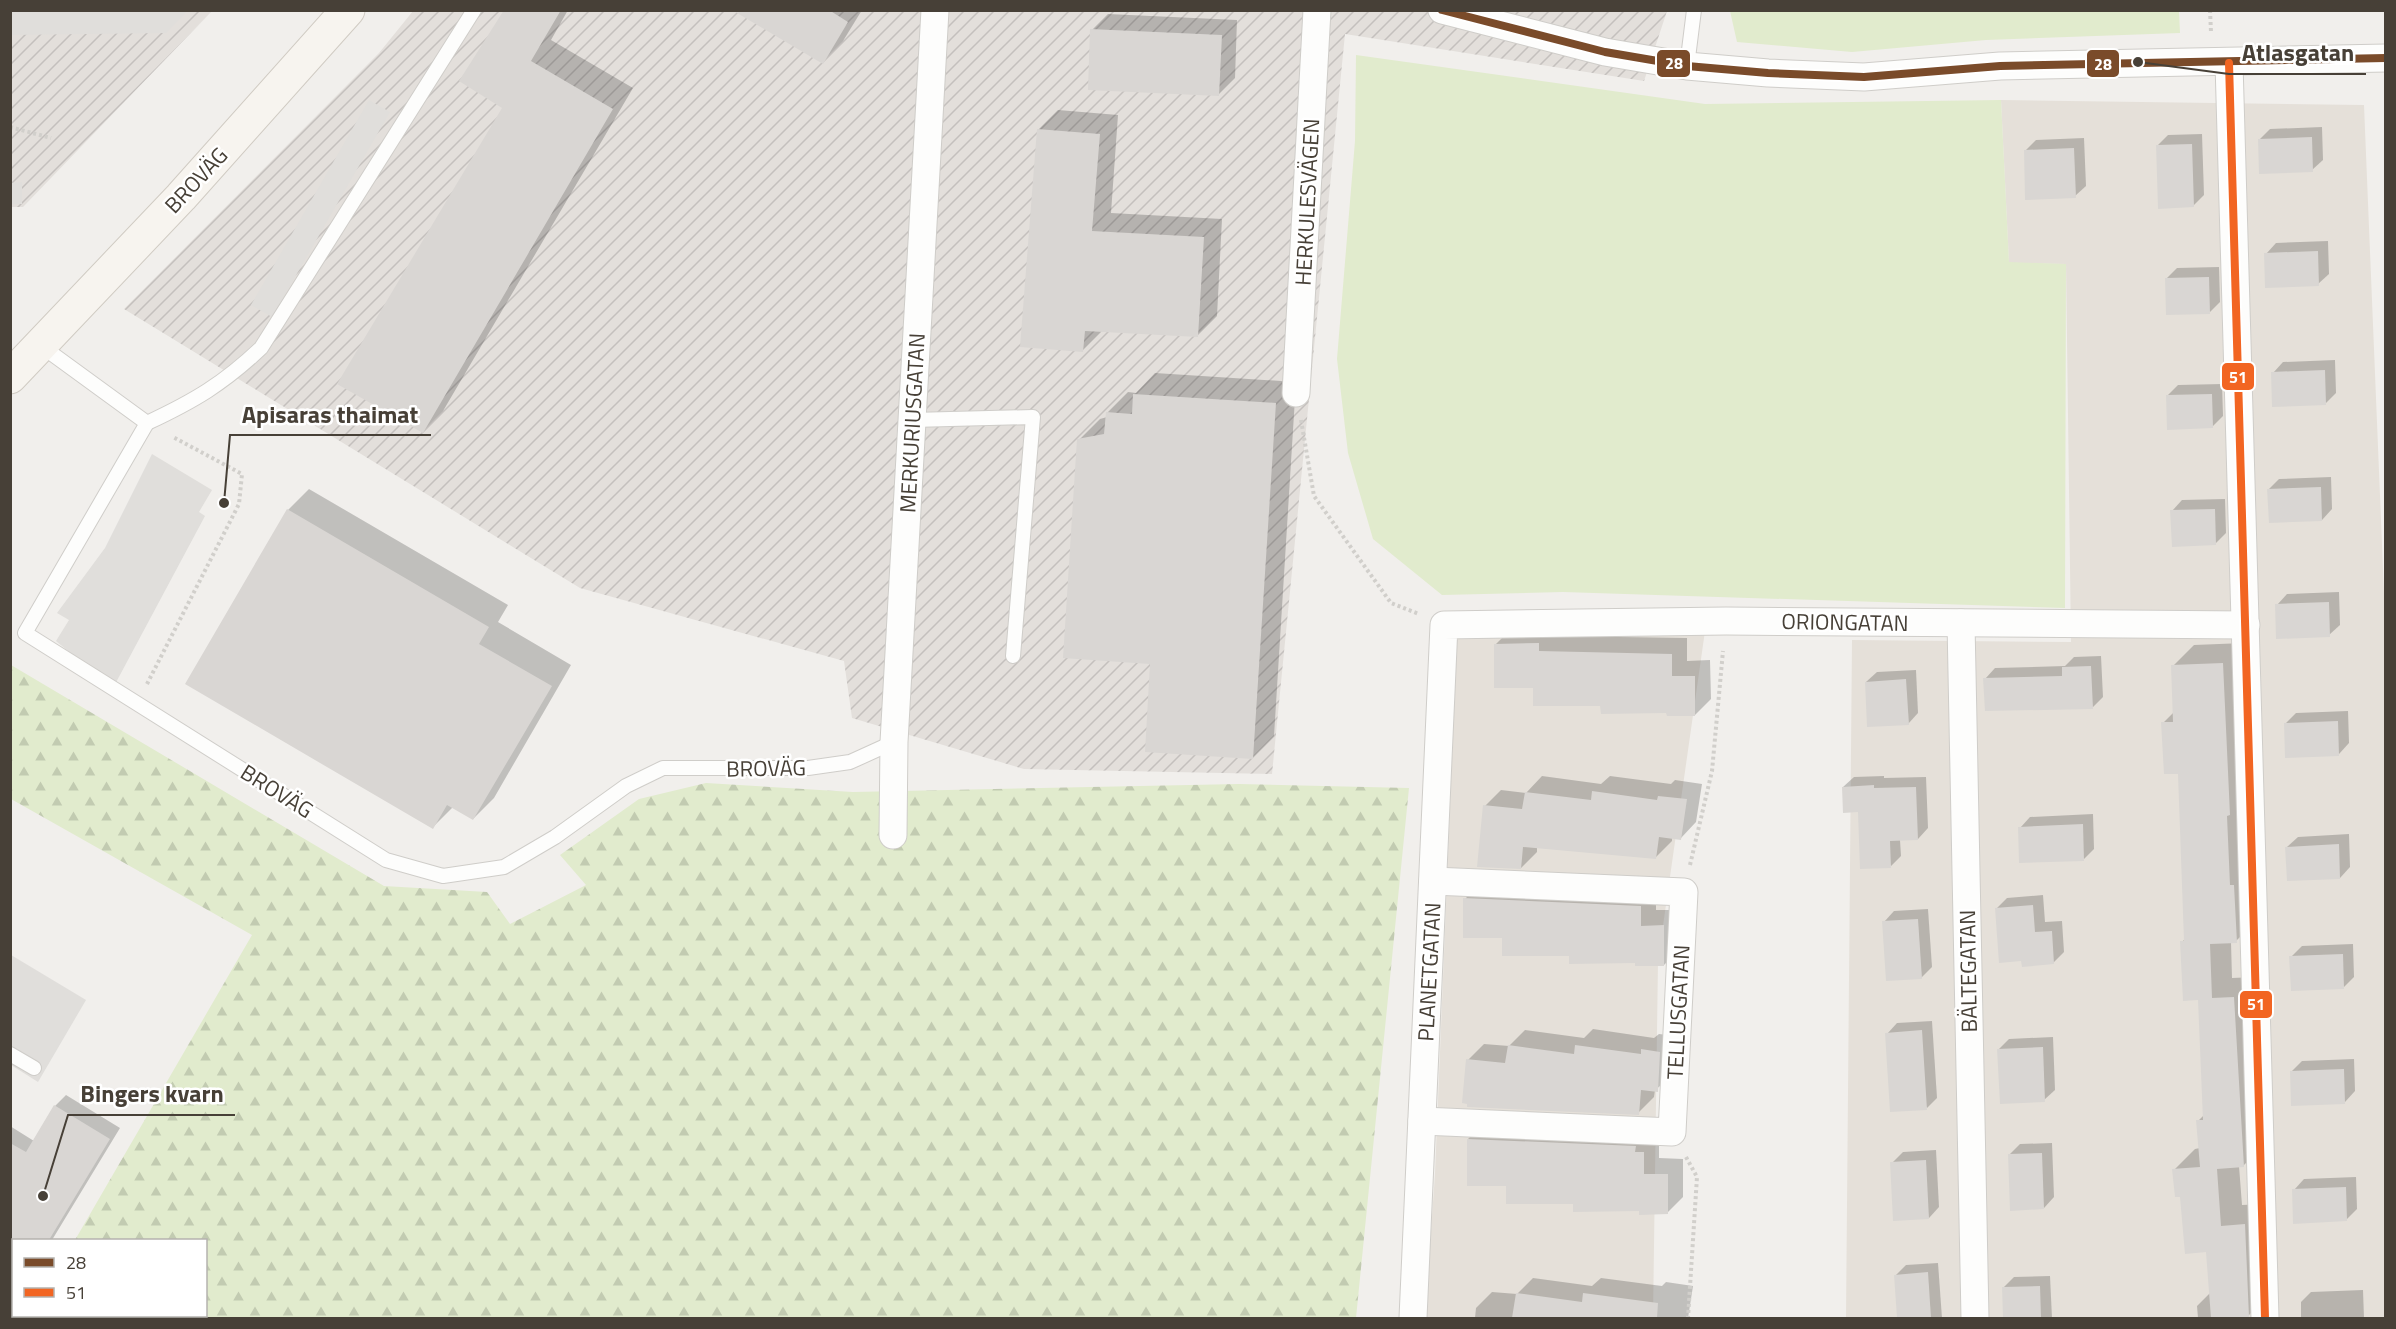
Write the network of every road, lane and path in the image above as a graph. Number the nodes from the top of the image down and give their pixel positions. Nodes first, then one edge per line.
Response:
1 (348, 10) edge
2 (474, 10) edge
3 (935, 10) edge
4 (1317, 10) edge
5 (1442, 10) edge
6 (1694, 10) edge
7 (2385, 58) edge
8 (2229, 63) junction
9 (1687, 66) junction
10 (10, 127) edge
11 (51, 138) dead end
12 (40, 345) junction
13 (10, 376) edge
14 (1296, 393) joint
15 (912, 420) junction
16 (147, 423) junction
17 (1726, 621) junction
18 (1961, 623) junction
19 (1444, 625) junction
20 (2246, 625) junction
21 (1013, 656) dead end
22 (137, 703) junction
23 (894, 742) junction
24 (892, 835) dead end
25 (1433, 881) junction
26 (1684, 892) junction
27 (10, 1054) edge
28 (34, 1068) dead end
29 (1422, 1121) junction
30 (1672, 1132) junction
31 (1413, 1318) edge
32 (1688, 1318) edge
33 (1975, 1318) edge
34 (2265, 1318) edge

1 - 12 main road, BROVÄG
2 - 16 lane
3 - 15 street, MERKURIUSGATAN
4 - 14 street, HERKULESVÄGEN
5 - 9 street
6 - 9 lane
7 - 8 street
8 - 9 street
8 - 20 street
10 - 11 path
12 - 13 main road, BROVÄG
12 - 16 lane
14 - 19 path
15 - 21 lane
15 - 23 street, MERKURIUSGATAN
16 - 22 path
16 - 22 lane, BROVÄG
17 - 18 street, ORIONGATAN
17 - 19 street, ORIONGATAN
17 - 26 path
18 - 20 street, ORIONGATAN
18 - 33 street, BÄLTEGATAN
19 - 25 street, PLANETGATAN
20 - 34 street
22 - 23 lane, BROVÄG
23 - 24 street, MERKURIUSGATAN
25 - 26 street
25 - 29 street, PLANETGATAN
26 - 30 street, TELLUSGATAN
27 - 28 lane
29 - 30 street
29 - 31 street, PLANETGATAN
30 - 32 path

